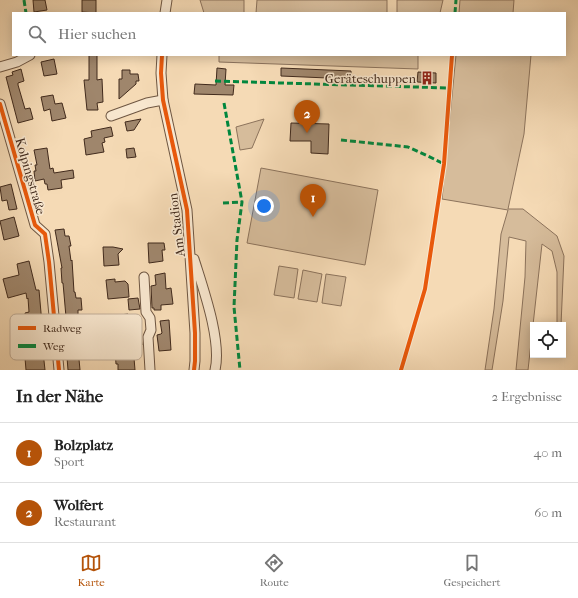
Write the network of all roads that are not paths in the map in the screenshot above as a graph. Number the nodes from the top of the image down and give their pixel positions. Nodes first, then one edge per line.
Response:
1 (167, 0) edge
2 (165, 12) edge
3 (28, 56) edge
4 (162, 56) edge
5 (0, 67) edge
6 (163, 100) junction
7 (0, 104) edge
8 (111, 116) dead end
9 (189, 244) junction
10 (144, 277) dead end
11 (54, 314) edge
12 (58, 360) edge
13 (59, 370) edge
14 (150, 370) edge
15 (194, 370) edge
16 (215, 370) edge

1 - 2 street
3 - 5 street
4 - 6 street, Am Stadion
6 - 8 street
6 - 9 street, Am Stadion
7 - 11 street, Kolpingstraße
9 - 15 street, Am Stadion
9 - 16 street, Am Stadion
10 - 14 street
12 - 13 street, Kolpingstraße

